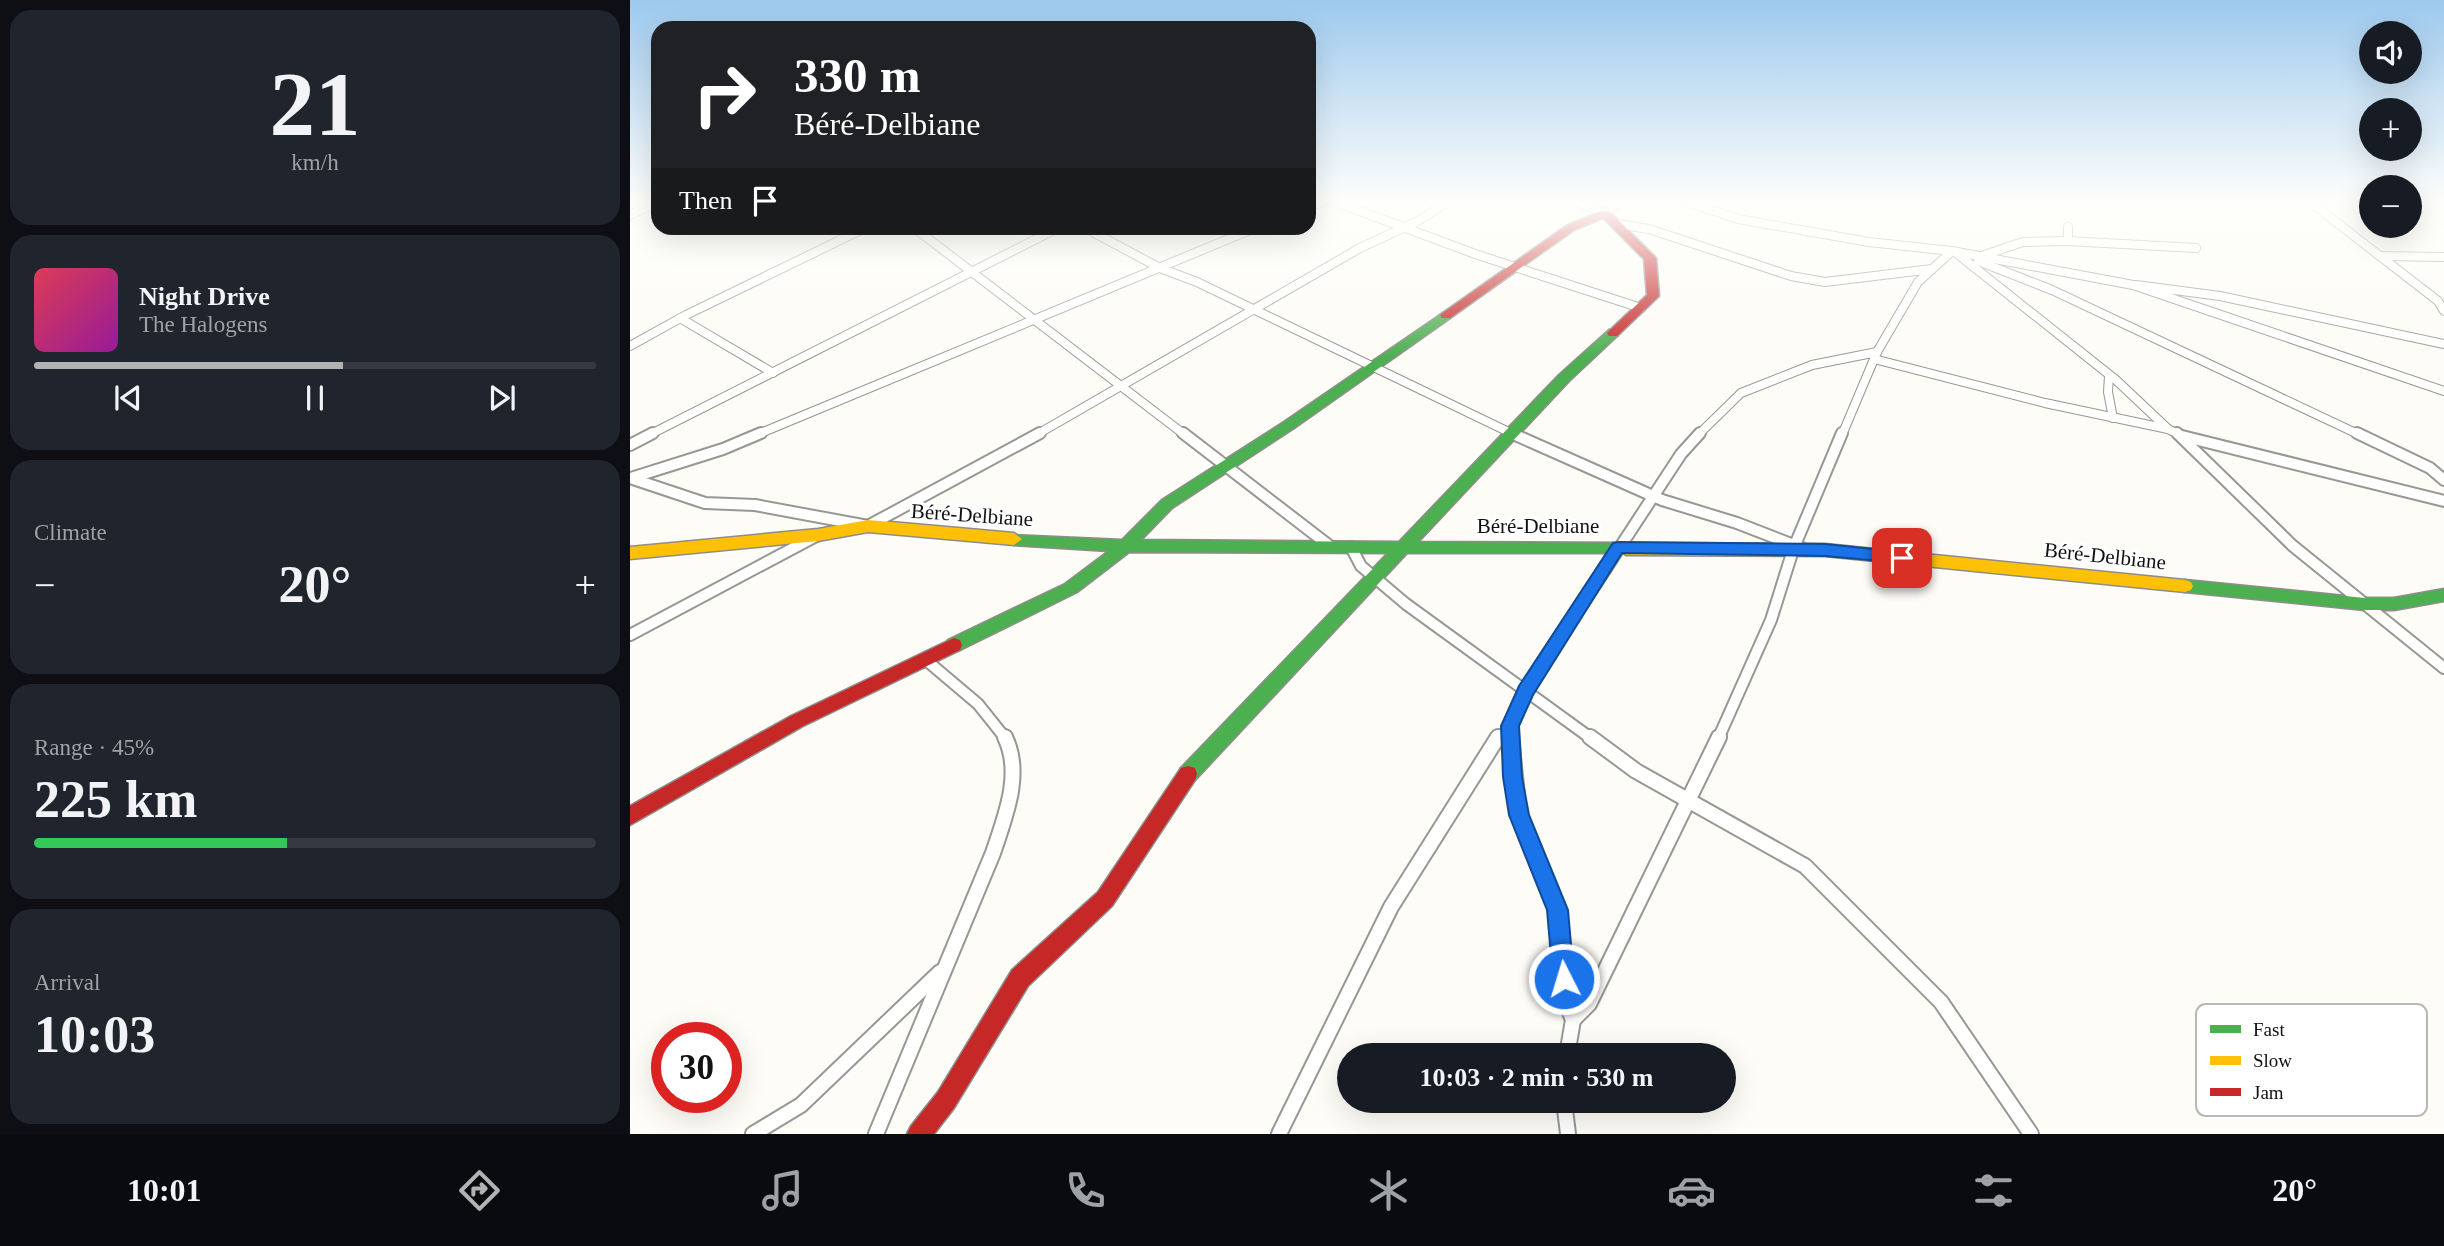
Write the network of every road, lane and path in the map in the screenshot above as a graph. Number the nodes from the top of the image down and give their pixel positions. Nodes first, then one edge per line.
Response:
1 (812, 254) edge
2 (949, 254) edge
3 (1006, 254) edge
4 (1133, 254) edge
5 (1193, 254) edge
6 (1350, 254) edge
7 (1475, 254) edge
8 (1534, 254) edge
9 (1646, 254) edge
10 (1724, 254) edge
11 (1949, 254) edge
12 (1956, 254) edge
13 (1959, 254) edge
14 (1969, 254) edge
15 (1987, 254) edge
16 (2378, 254) edge
17 (1981, 256) junction
18 (2381, 256) junction
19 (2444, 257) edge
20 (1160, 268) junction
21 (1515, 268) junction
22 (1932, 269) junction
23 (971, 271) junction
24 (2133, 285) junction
25 (2440, 303) edge
26 (1641, 308) junction
27 (1255, 310) junction
28 (2444, 311) edge
29 (680, 318) junction
30 (1031, 320) junction
31 (2444, 344) edge
32 (630, 346) edge
33 (1876, 355) junction
34 (1374, 367) junction
35 (774, 373) junction
36 (2109, 376) junction
37 (1123, 387) junction
38 (2444, 391) edge
39 (2113, 418) junction
40 (2168, 429) junction
41 (1512, 434) junction
42 (2182, 436) junction
43 (630, 445) edge
44 (1225, 466) junction
45 (630, 478) edge
46 (2444, 480) edge
47 (1652, 496) junction
48 (2444, 501) edge
49 (868, 526) junction
50 (818, 535) junction
51 (1126, 546) junction
52 (1331, 547) junction
53 (1351, 547) junction
54 (1405, 547) junction
55 (1618, 548) junction
56 (1798, 548) junction
57 (630, 553) edge
58 (1374, 578) junction
59 (2444, 595) edge
60 (2365, 604) junction
61 (630, 635) edge
62 (926, 660) junction
63 (2444, 668) edge
64 (1525, 692) junction
65 (1511, 734) junction
66 (1689, 800) junction
67 (630, 816) edge
68 (945, 968) junction
69 (1573, 1020) junction
70 (1569, 1043) edge
71 (1565, 1113) edge
72 (753, 1134) edge
73 (876, 1134) edge
74 (919, 1134) edge
75 (1279, 1134) edge
76 (1568, 1134) edge
77 (2031, 1134) edge

1 - 29 street
2 - 23 street
3 - 23 street
4 - 20 street
5 - 20 street
6 - 27 street
7 - 21 street
8 - 21 street
9 - 26 street
10 - 22 street
11 - 22 street
12 - 36 street
13 - 46 street
14 - 17 street
15 - 17 street
16 - 18 street
17 - 24 street
18 - 19 street
18 - 25 street
20 - 27 street
20 - 30 street
21 - 26 street
21 - 34 street
22 - 33 street
23 - 30 street
23 - 35 street
24 - 31 street
24 - 38 street
25 - 28 street
26 - 41 street
27 - 34 street
27 - 37 street
29 - 32 street
29 - 35 street
30 - 37 street
30 - 45 street
33 - 39 street
33 - 47 street
33 - 56 street
34 - 41 street
34 - 44 street
35 - 43 street
36 - 39 street
36 - 40 street
37 - 44 street
37 - 49 street
39 - 40 street
40 - 42 street
41 - 47 street
41 - 54 street
42 - 48 street
42 - 60 street
44 - 51 street
44 - 52 street
45 - 49 street
47 - 55 street
47 - 56 street
49 - 50 street, Béré-Delbiane
49 - 51 street, Béré-Delbiane
50 - 57 street, Béré-Delbiane
50 - 61 street
51 - 52 street, Béré-Delbiane
51 - 62 street
52 - 53 street, Béré-Delbiane
53 - 54 street, Béré-Delbiane
53 - 58 street
54 - 55 street, Béré-Delbiane
54 - 58 street
55 - 56 street, Béré-Delbiane
55 - 64 street
56 - 60 street, Béré-Delbiane
56 - 66 street
58 - 64 street
58 - 74 street
59 - 60 street, Béré-Delbiane
60 - 63 street
62 - 67 street
62 - 68 street
64 - 65 street
64 - 66 street
65 - 69 street
65 - 75 street
66 - 69 street
66 - 77 street
68 - 72 street
68 - 73 street
69 - 70 street
71 - 76 street

